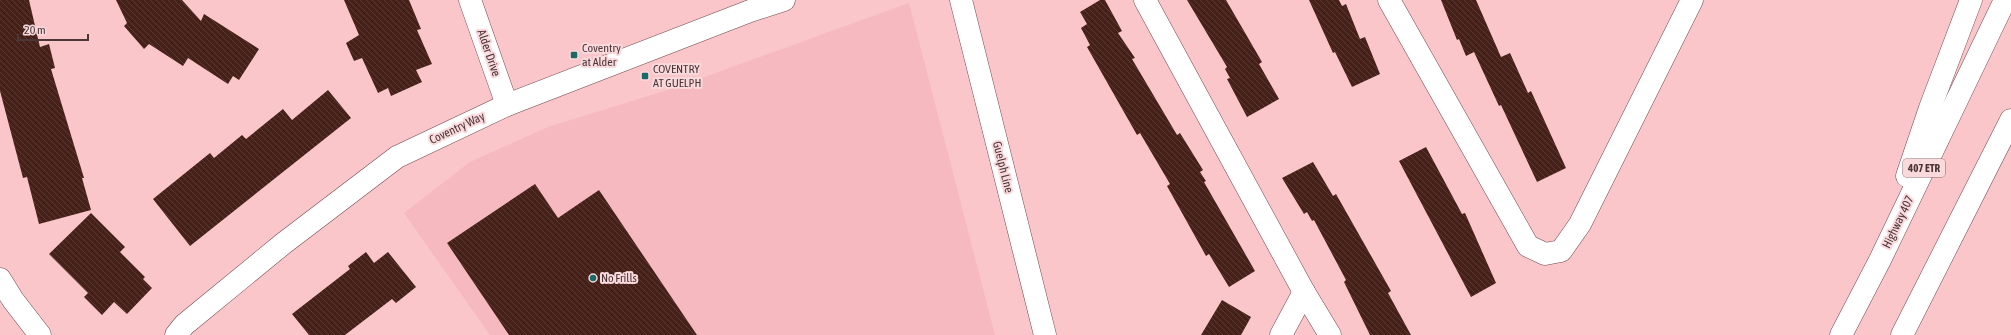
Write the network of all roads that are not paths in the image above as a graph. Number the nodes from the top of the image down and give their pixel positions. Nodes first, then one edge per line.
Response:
1 (470, 0) edge
2 (784, 0) edge
3 (961, 0) edge
4 (1145, 0) edge
5 (1389, 0) edge
6 (1692, 0) edge
7 (1971, 0) edge
8 (2005, 0) edge
9 (507, 106) junction
10 (2011, 120) edge
11 (1880, 260) junction
12 (0, 279) edge
13 (1304, 292) junction
14 (40, 335) edge
15 (176, 335) edge
16 (1045, 335) edge
17 (1281, 335) edge
18 (1330, 335) edge
19 (1841, 335) edge
20 (1902, 335) edge

1 - 9 main road, Alder Drive
2 - 9 main road, Coventry Way
3 - 16 main road, Guelph Line
4 - 13 main road
5 - 6 main road
7 - 11 main road
8 - 11 main road, Highway 407 / 407 ETR
9 - 15 main road, Coventry Way
10 - 20 main road
11 - 19 main road, Highway 407 / 407 ETR
12 - 14 main road
13 - 17 main road
13 - 18 main road

